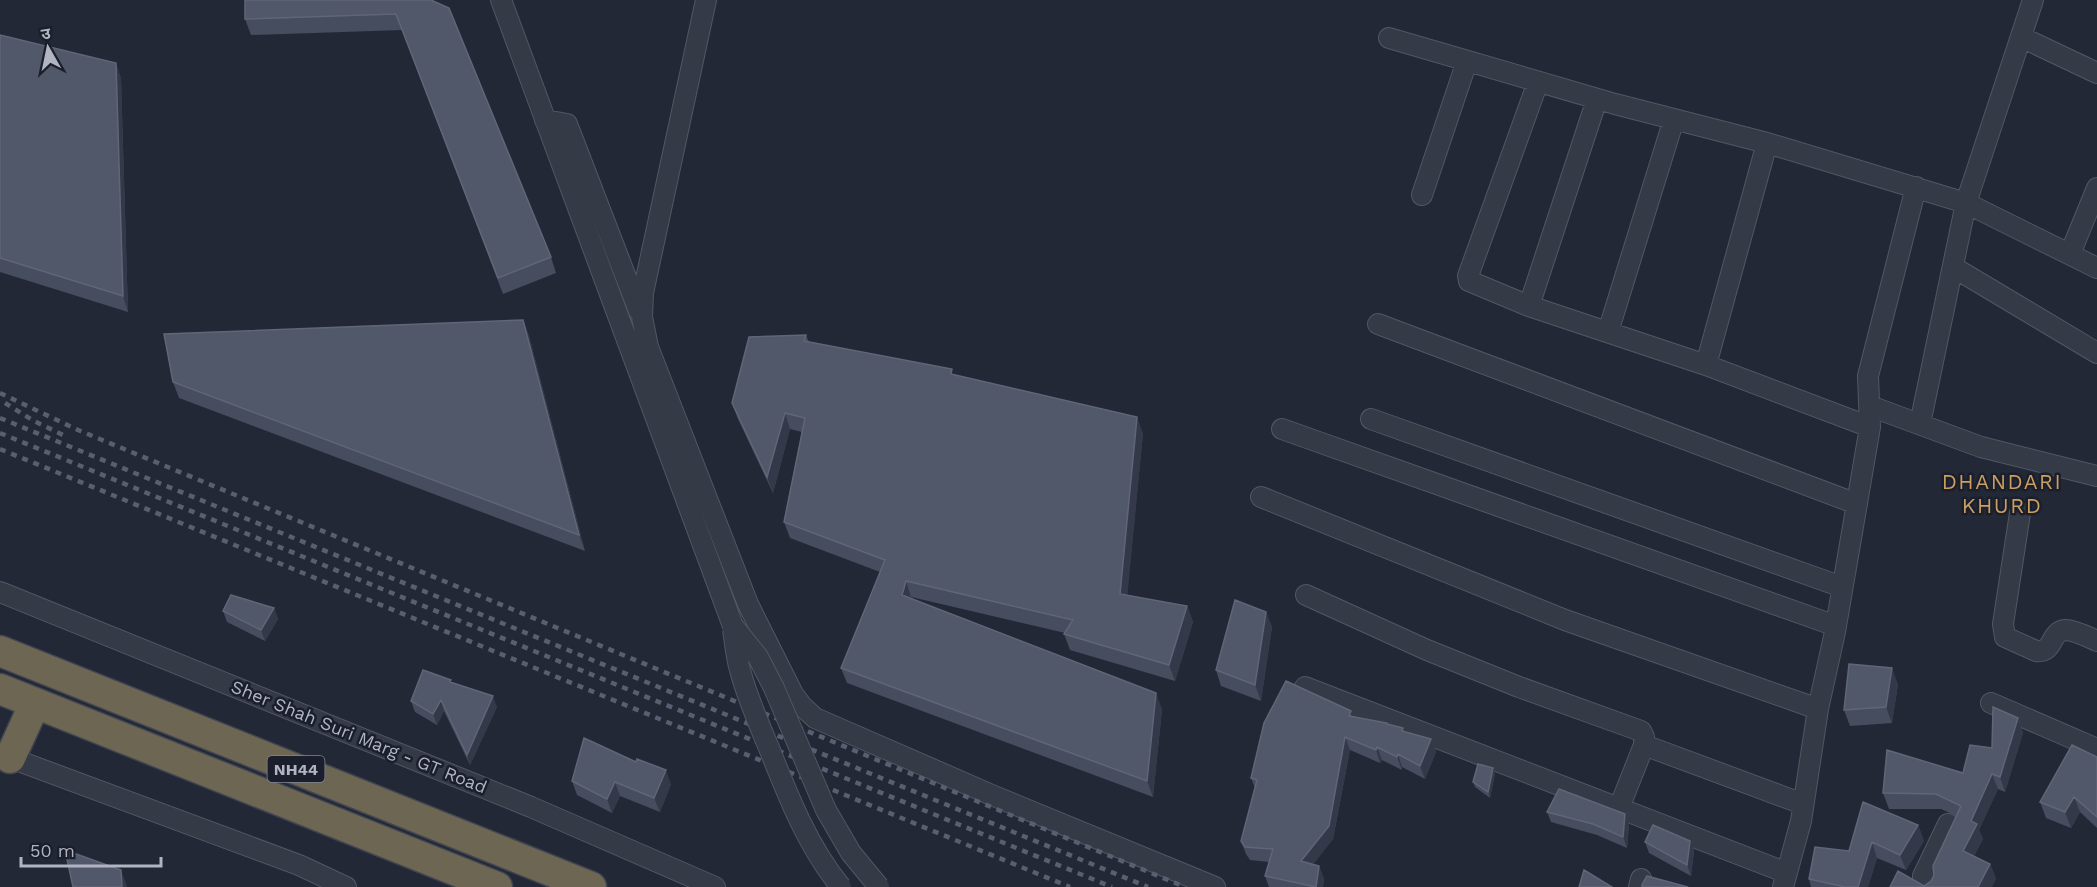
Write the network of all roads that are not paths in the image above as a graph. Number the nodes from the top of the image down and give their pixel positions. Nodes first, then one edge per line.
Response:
1 (501, 0) edge
2 (706, 0) edge
3 (2033, 0) edge
4 (2021, 37) junction
5 (1389, 38) dead end
6 (1467, 61) junction
7 (2097, 73) edge
8 (1538, 82) junction
9 (1597, 99) junction
10 (1674, 119) junction
11 (545, 120) junction
12 (1767, 142) junction
13 (1916, 187) junction
14 (2097, 188) edge
15 (1422, 195) dead end
16 (1966, 202) junction
17 (2070, 254) junction
18 (1953, 267) junction
19 (2097, 268) edge
20 (1529, 306) junction
21 (642, 317) junction
22 (1378, 324) dead end
23 (1608, 332) junction
24 (2097, 352) edge
25 (1706, 365) junction
26 (1870, 406) junction
27 (1371, 419) dead end
28 (1920, 424) junction
29 (1870, 427) junction
30 (1282, 429) dead end
31 (2097, 476) edge
32 (1261, 496) dead end
33 (1857, 504) junction
34 (2019, 513) dead end
35 (1842, 587) junction
36 (0, 592) edge
37 (1306, 595) dead end
38 (732, 626) junction
39 (1836, 626) junction
40 (2097, 640) edge
41 (0, 651) edge
42 (1305, 687) edge
43 (0, 689) edge
44 (34, 703) junction
45 (1991, 703) dead end
46 (1818, 710) junction
47 (1644, 745) junction
48 (2097, 749) edge
49 (5, 756) edge
50 (1803, 804) junction
51 (1619, 808) junction
52 (1948, 824) dead end
53 (1785, 880) edge
54 (346, 887) edge
55 (497, 887) edge
56 (591, 887) edge
57 (715, 887) edge
58 (841, 887) edge
59 (879, 887) edge
60 (1215, 887) edge
61 (1928, 887) edge

1 - 11 street
2 - 21 street
3 - 4 street
4 - 7 street
4 - 16 street
5 - 6 street
6 - 8 street
6 - 15 street
8 - 9 street
8 - 20 street
9 - 10 street
9 - 20 street
10 - 12 street
10 - 23 street
11 - 21 street
11 - 38 street
12 - 13 street
12 - 25 street
13 - 16 street
13 - 26 street
14 - 17 street
16 - 17 street
16 - 18 street
17 - 19 street
18 - 24 street
18 - 28 street
20 - 23 street
21 - 60 street
22 - 33 street
23 - 25 street
25 - 29 street
26 - 28 street
26 - 29 street
27 - 35 street
28 - 31 street
29 - 33 street
30 - 39 street
32 - 46 street
33 - 35 street
34 - 40 street
35 - 39 street
36 - 57 street, Sher Shah Suri Marg - GT Road
37 - 47 street
38 - 58 street, bridge
38 - 59 street, bridge
39 - 46 street
41 - 56 highway, NH44
42 - 51 street
43 - 44 highway, NH44
44 - 49 highway
44 - 55 highway, NH44
45 - 48 street
46 - 50 street
47 - 50 street
47 - 51 street
49 - 54 street
50 - 53 street
51 - 53 street
52 - 61 street

